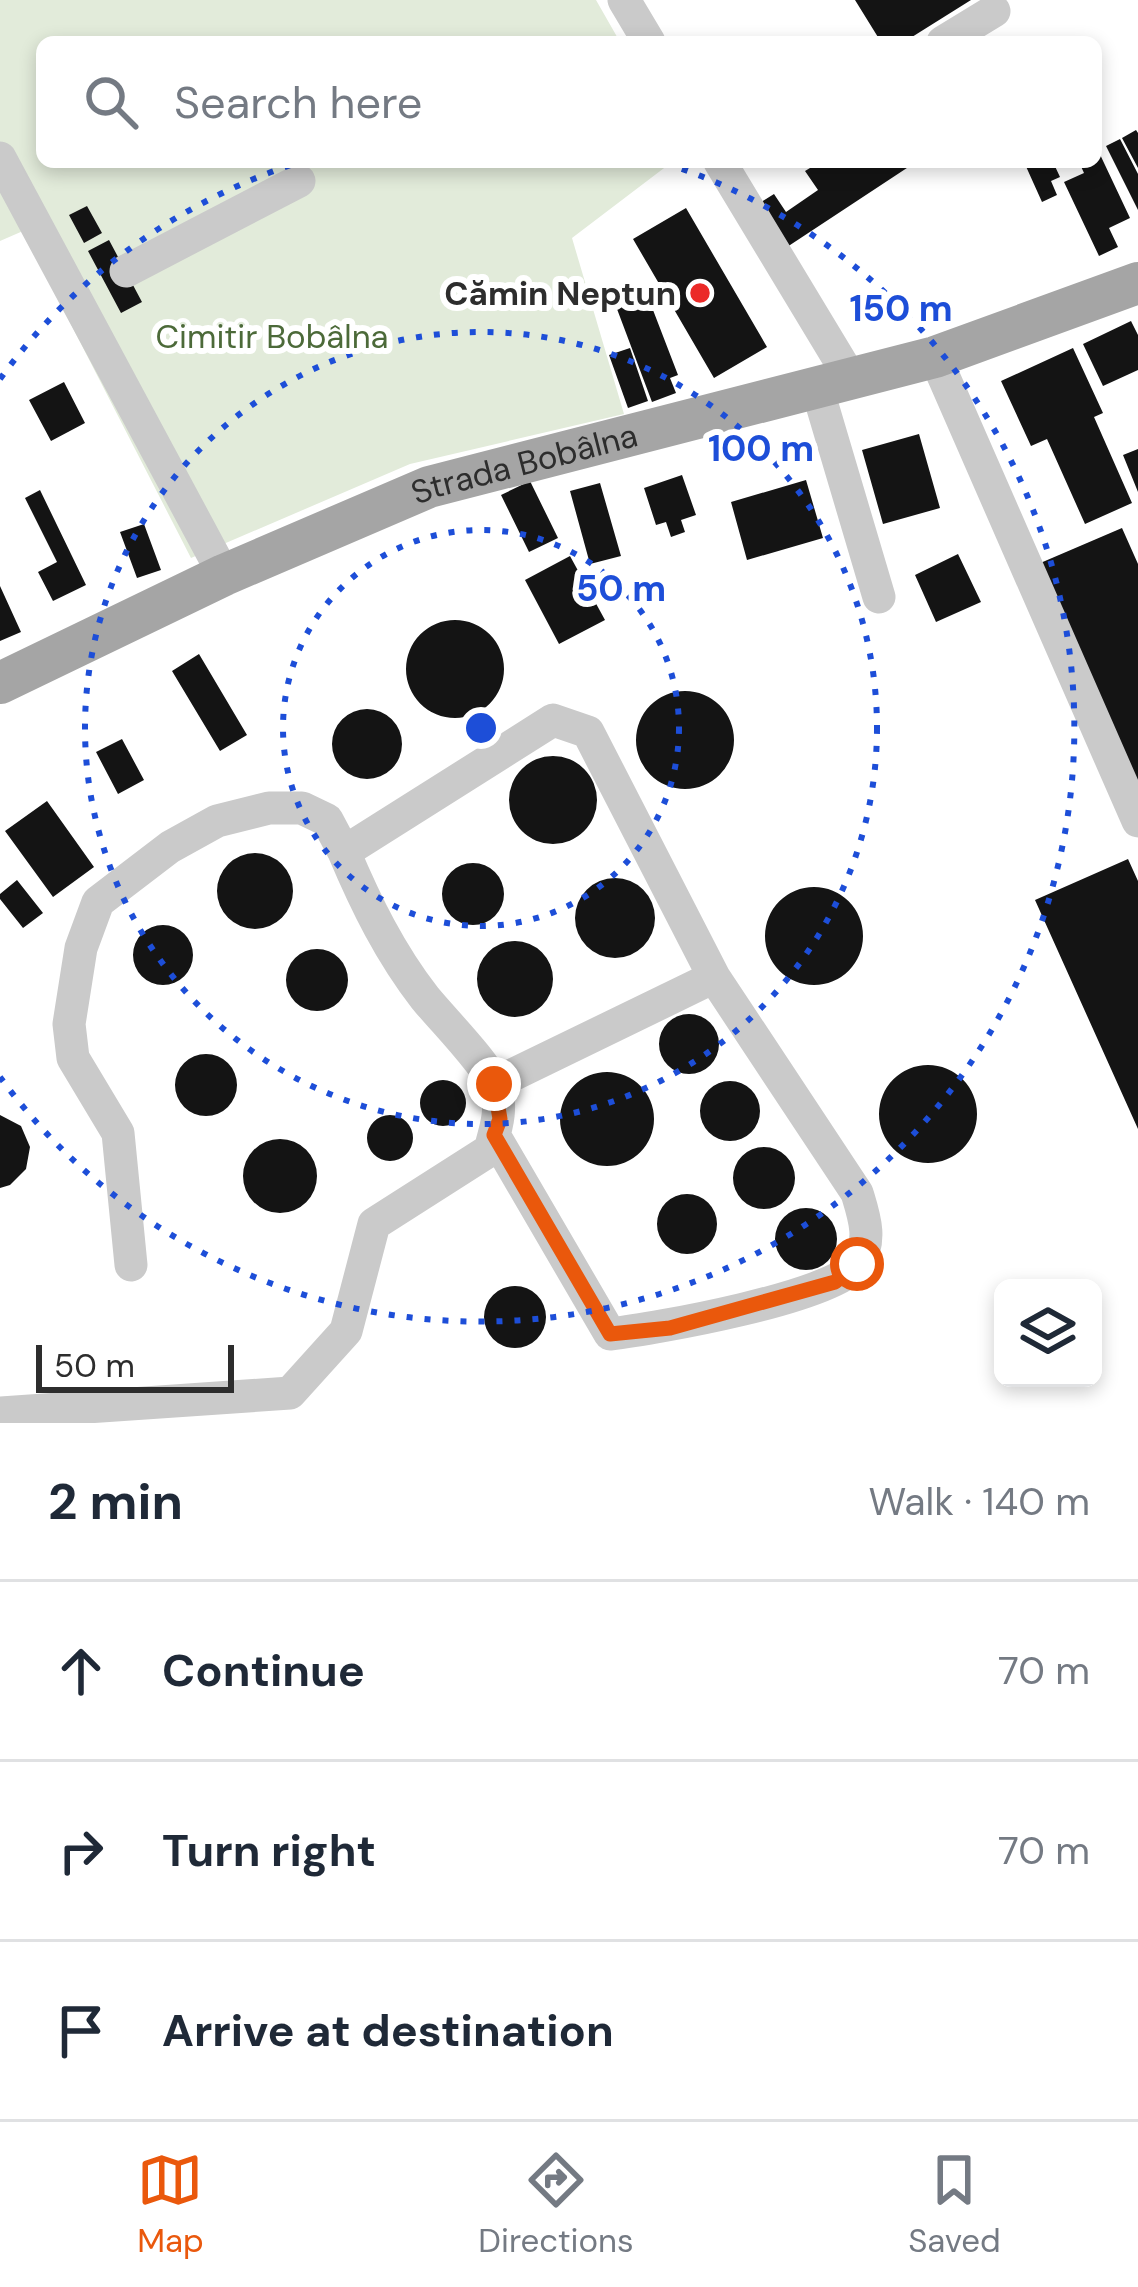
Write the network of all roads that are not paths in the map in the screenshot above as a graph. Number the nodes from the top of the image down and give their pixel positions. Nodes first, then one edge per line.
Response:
1 (623, 0) edge
2 (994, 11) dead end
3 (645, 36) edge
4 (953, 36) edge
5 (0, 158) edge
6 (733, 168) edge
7 (299, 181) dead end
8 (1138, 283) edge
9 (102, 284) junction
10 (935, 357) junction
11 (834, 384) junction
12 (224, 575) junction
13 (879, 597) dead end
14 (0, 683) edge
15 (1138, 821) edge
16 (344, 851) junction
17 (713, 977) junction
18 (494, 1084) junction
19 (494, 1135) junction
20 (131, 1264) dead end
21 (0, 1413) edge

1 - 3 lane
2 - 4 lane
5 - 9 lane
6 - 11 lane
7 - 9 lane
8 - 10 main road, Strada Bobâlna
9 - 12 lane
10 - 11 main road, Strada Bobâlna
10 - 15 lane
11 - 12 main road, Strada Bobâlna
11 - 13 lane
12 - 14 main road, Strada Bobâlna
16 - 17 lane
16 - 18 lane
16 - 20 lane
17 - 18 lane
17 - 19 lane
18 - 19 lane
19 - 21 lane

